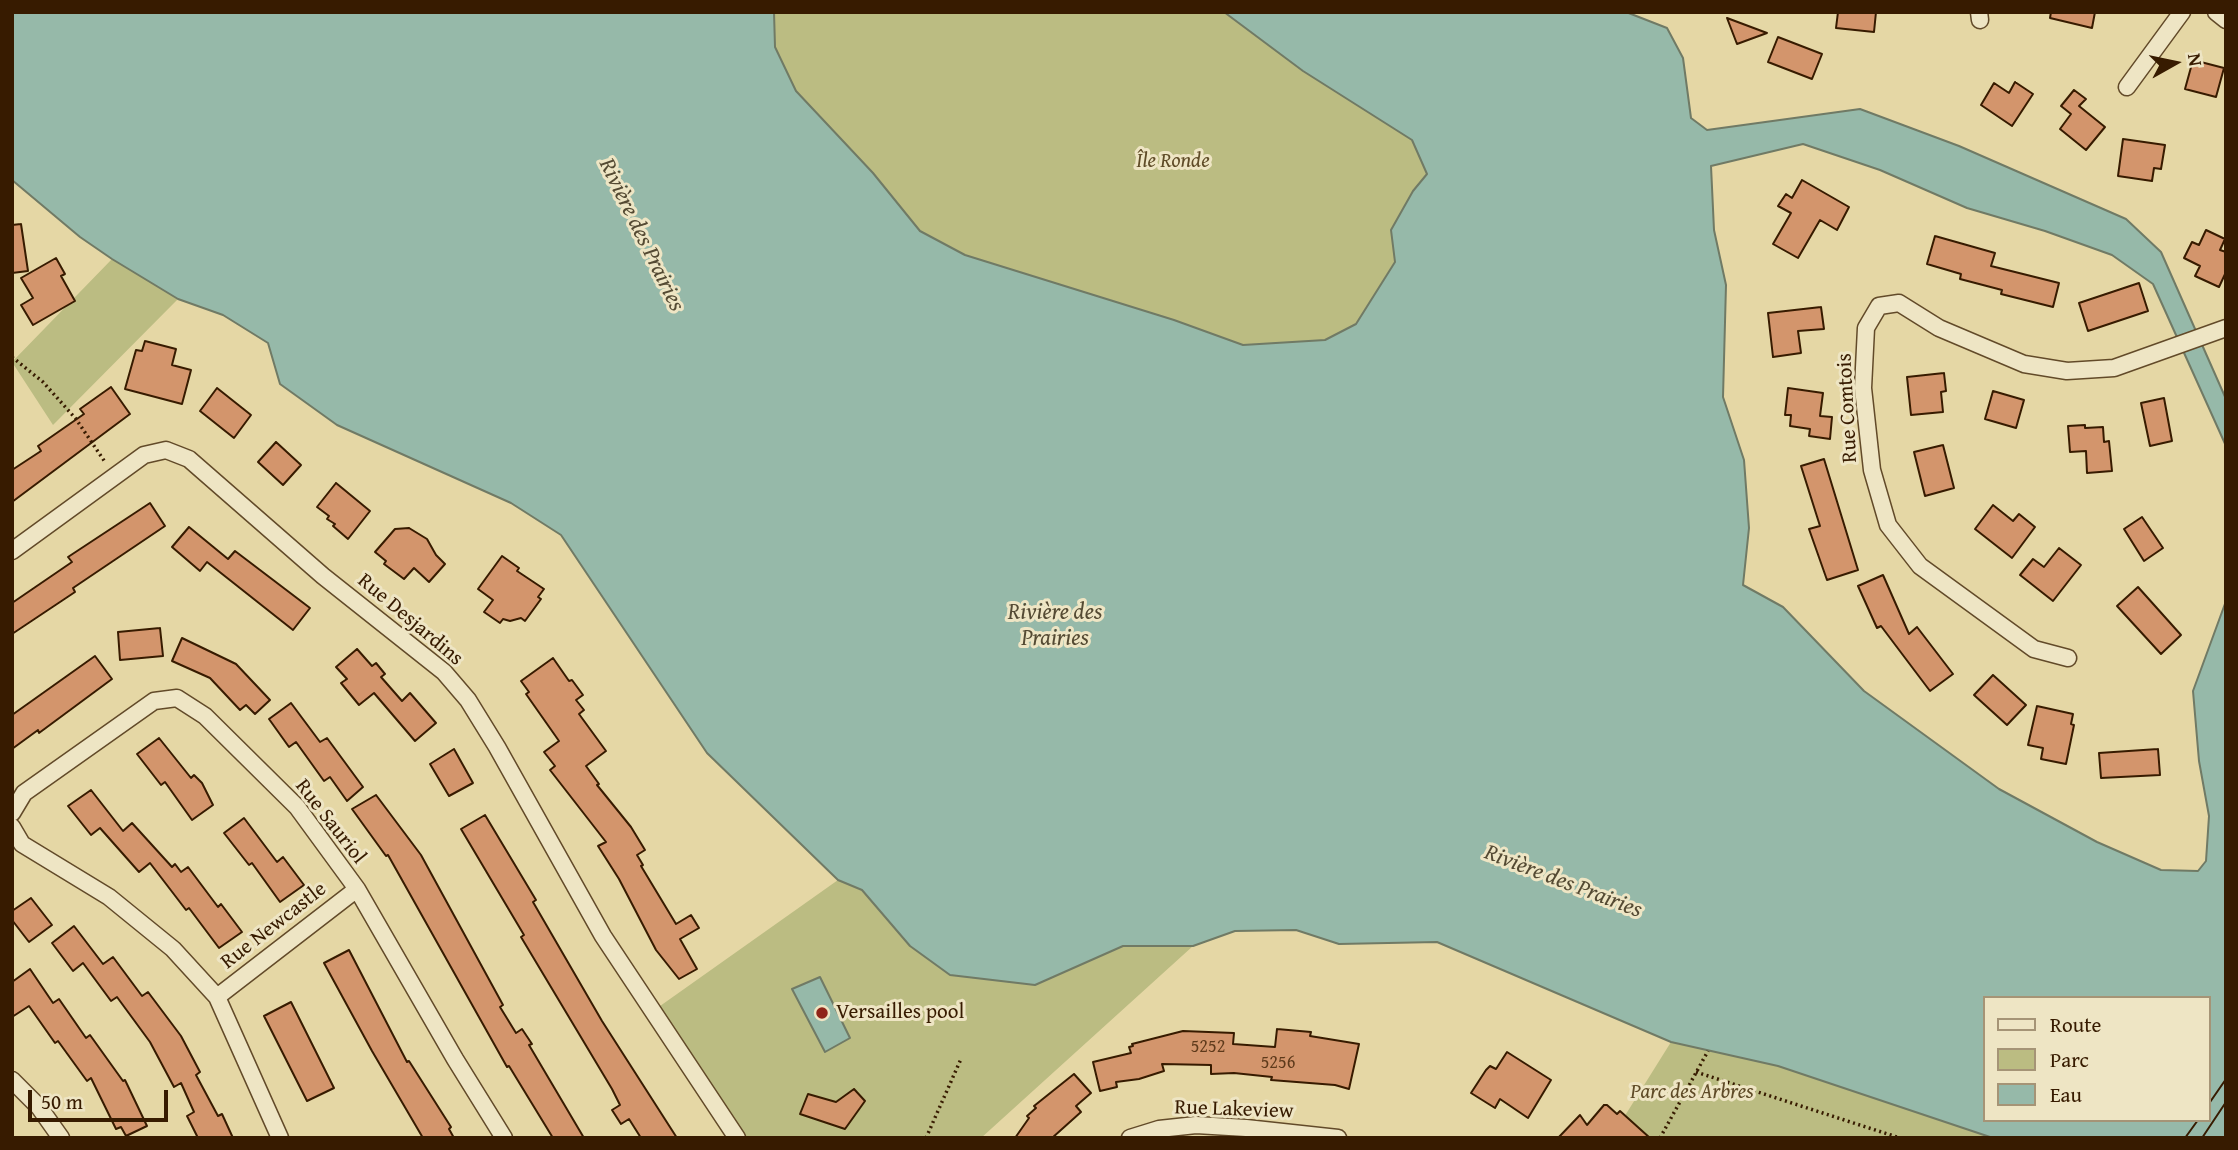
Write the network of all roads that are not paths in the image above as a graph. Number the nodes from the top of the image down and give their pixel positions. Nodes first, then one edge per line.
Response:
1 (2182, 12) edge
2 (2216, 12) edge
3 (2226, 20) edge
4 (2127, 87) dead end
5 (2224, 329) edge
6 (12, 551) edge
7 (2068, 658) dead end
8 (12, 813) edge
9 (12, 827) edge
10 (357, 889) junction
11 (217, 997) junction
12 (12, 1080) edge
13 (61, 1138) edge
14 (280, 1138) edge
15 (504, 1138) edge
16 (737, 1138) edge
17 (1130, 1138) edge
18 (1338, 1138) edge

1 - 4 street
2 - 3 street
5 - 7 street, Rue Comtois
6 - 16 street, Rue Desjardins
8 - 10 street, Rue Sauriol
9 - 11 street
10 - 11 street, Rue Newcastle
10 - 15 street, Rue Sauriol
11 - 14 street
12 - 13 street
17 - 18 street, Rue Lakeview

